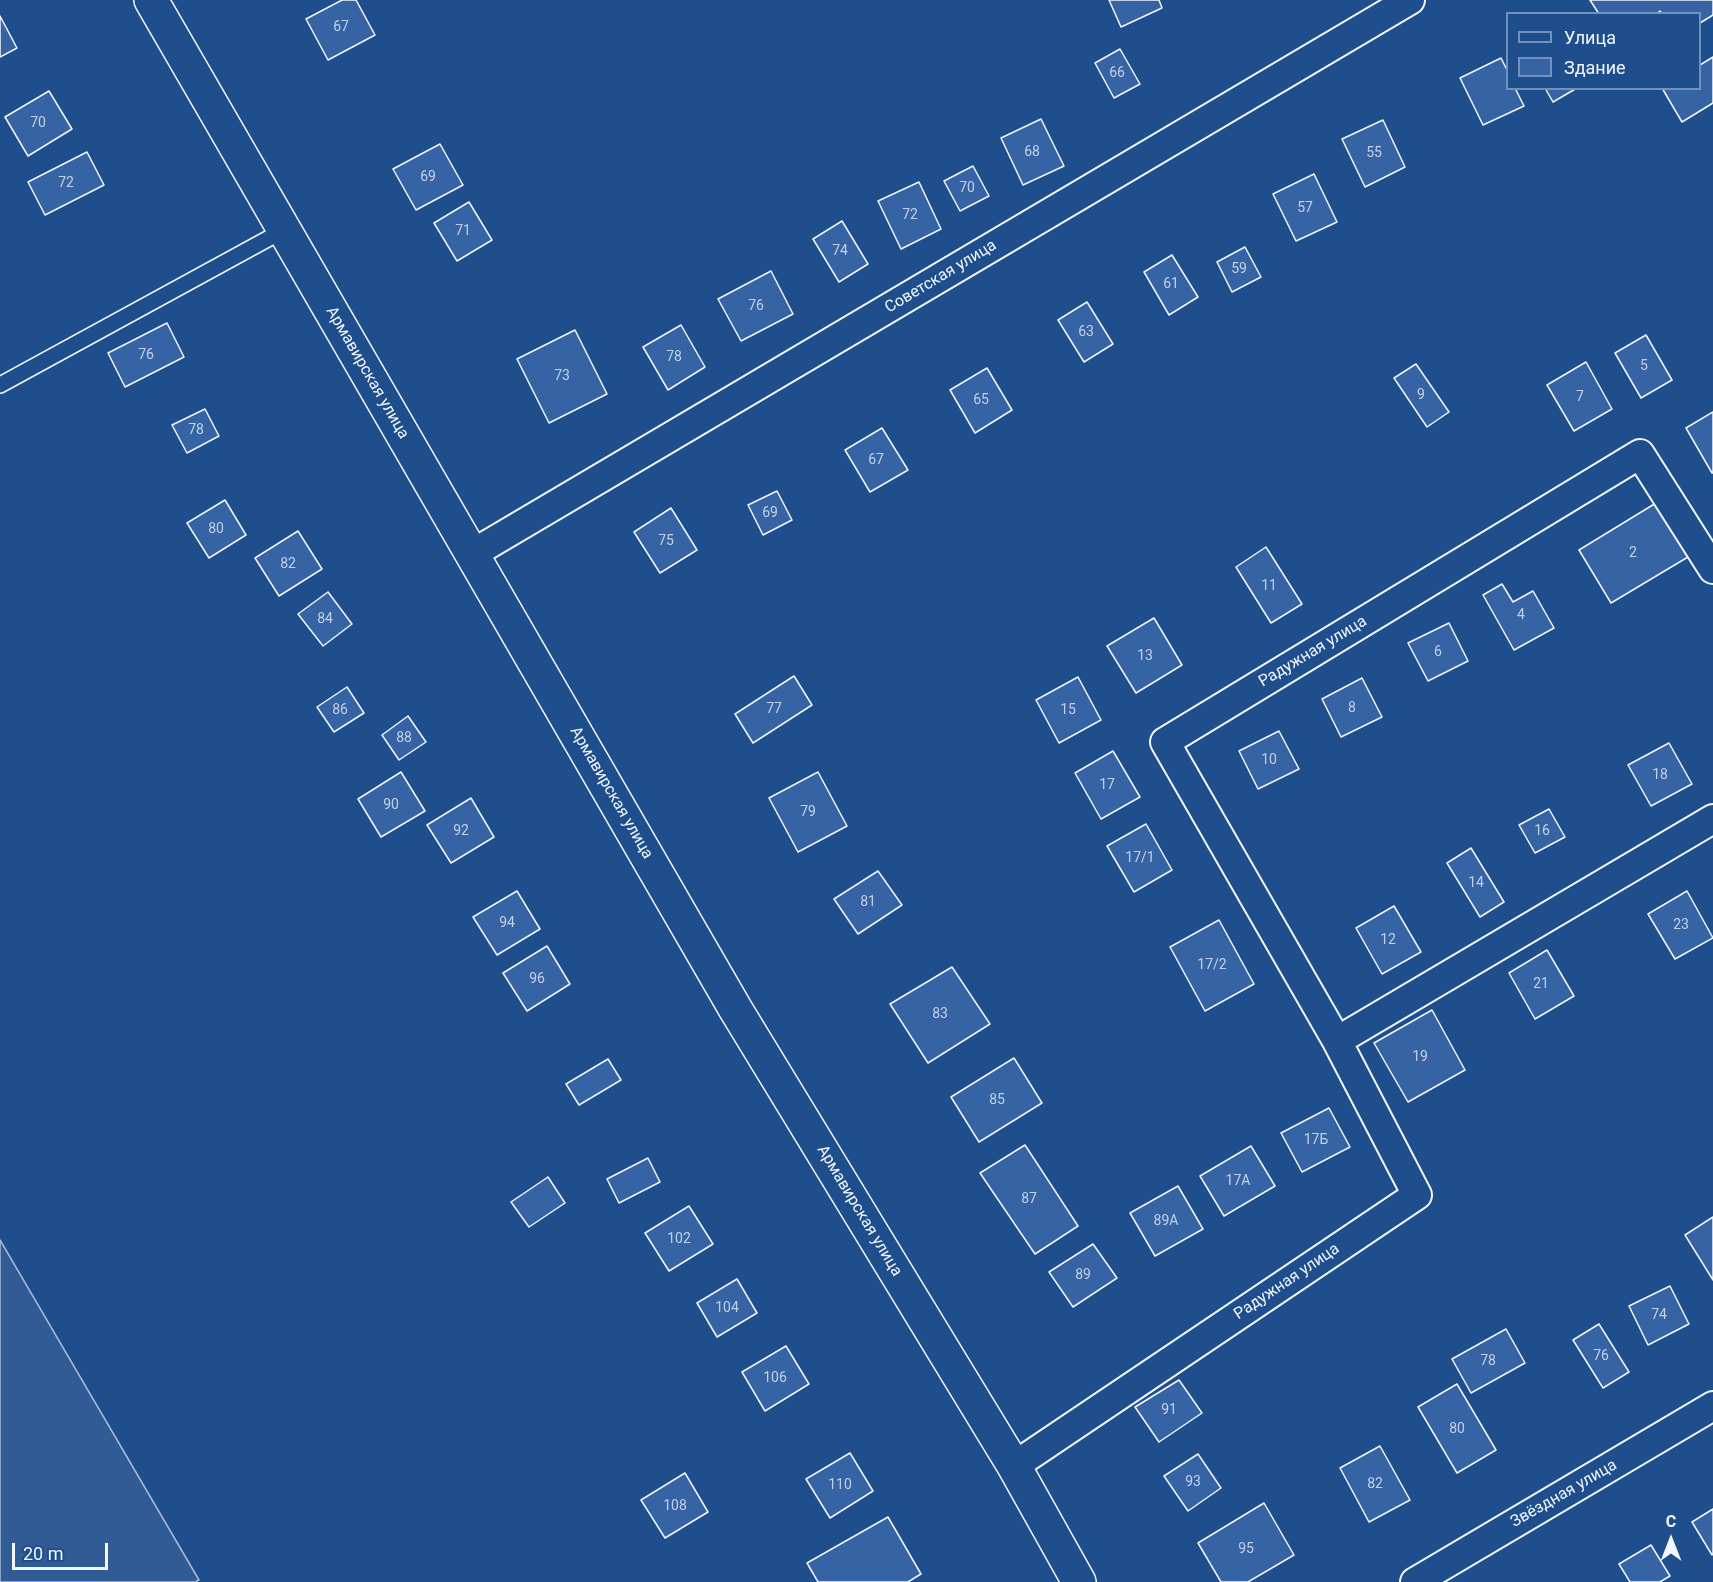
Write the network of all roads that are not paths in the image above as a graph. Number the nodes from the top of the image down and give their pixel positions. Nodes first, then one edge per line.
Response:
1 (151, 0) edge
2 (1410, 0) edge
3 (284, 230) junction
4 (0, 385) edge
5 (472, 554) junction
6 (1713, 569) edge
7 (1713, 819) edge
8 (1337, 1041) junction
9 (1713, 1406) edge
10 (1014, 1467) junction
11 (1079, 1582) edge
12 (1415, 1582) edge

1 - 3 main road, Армавирская улица
2 - 5 street, Советская улица
3 - 4 lane
3 - 5 main road, Армавирская улица
5 - 10 main road, Армавирская улица
6 - 8 street, Радужная улица
7 - 8 street
8 - 10 street, Радужная улица
9 - 12 street, Звёздная улица
10 - 11 main road, Армавирская улица

